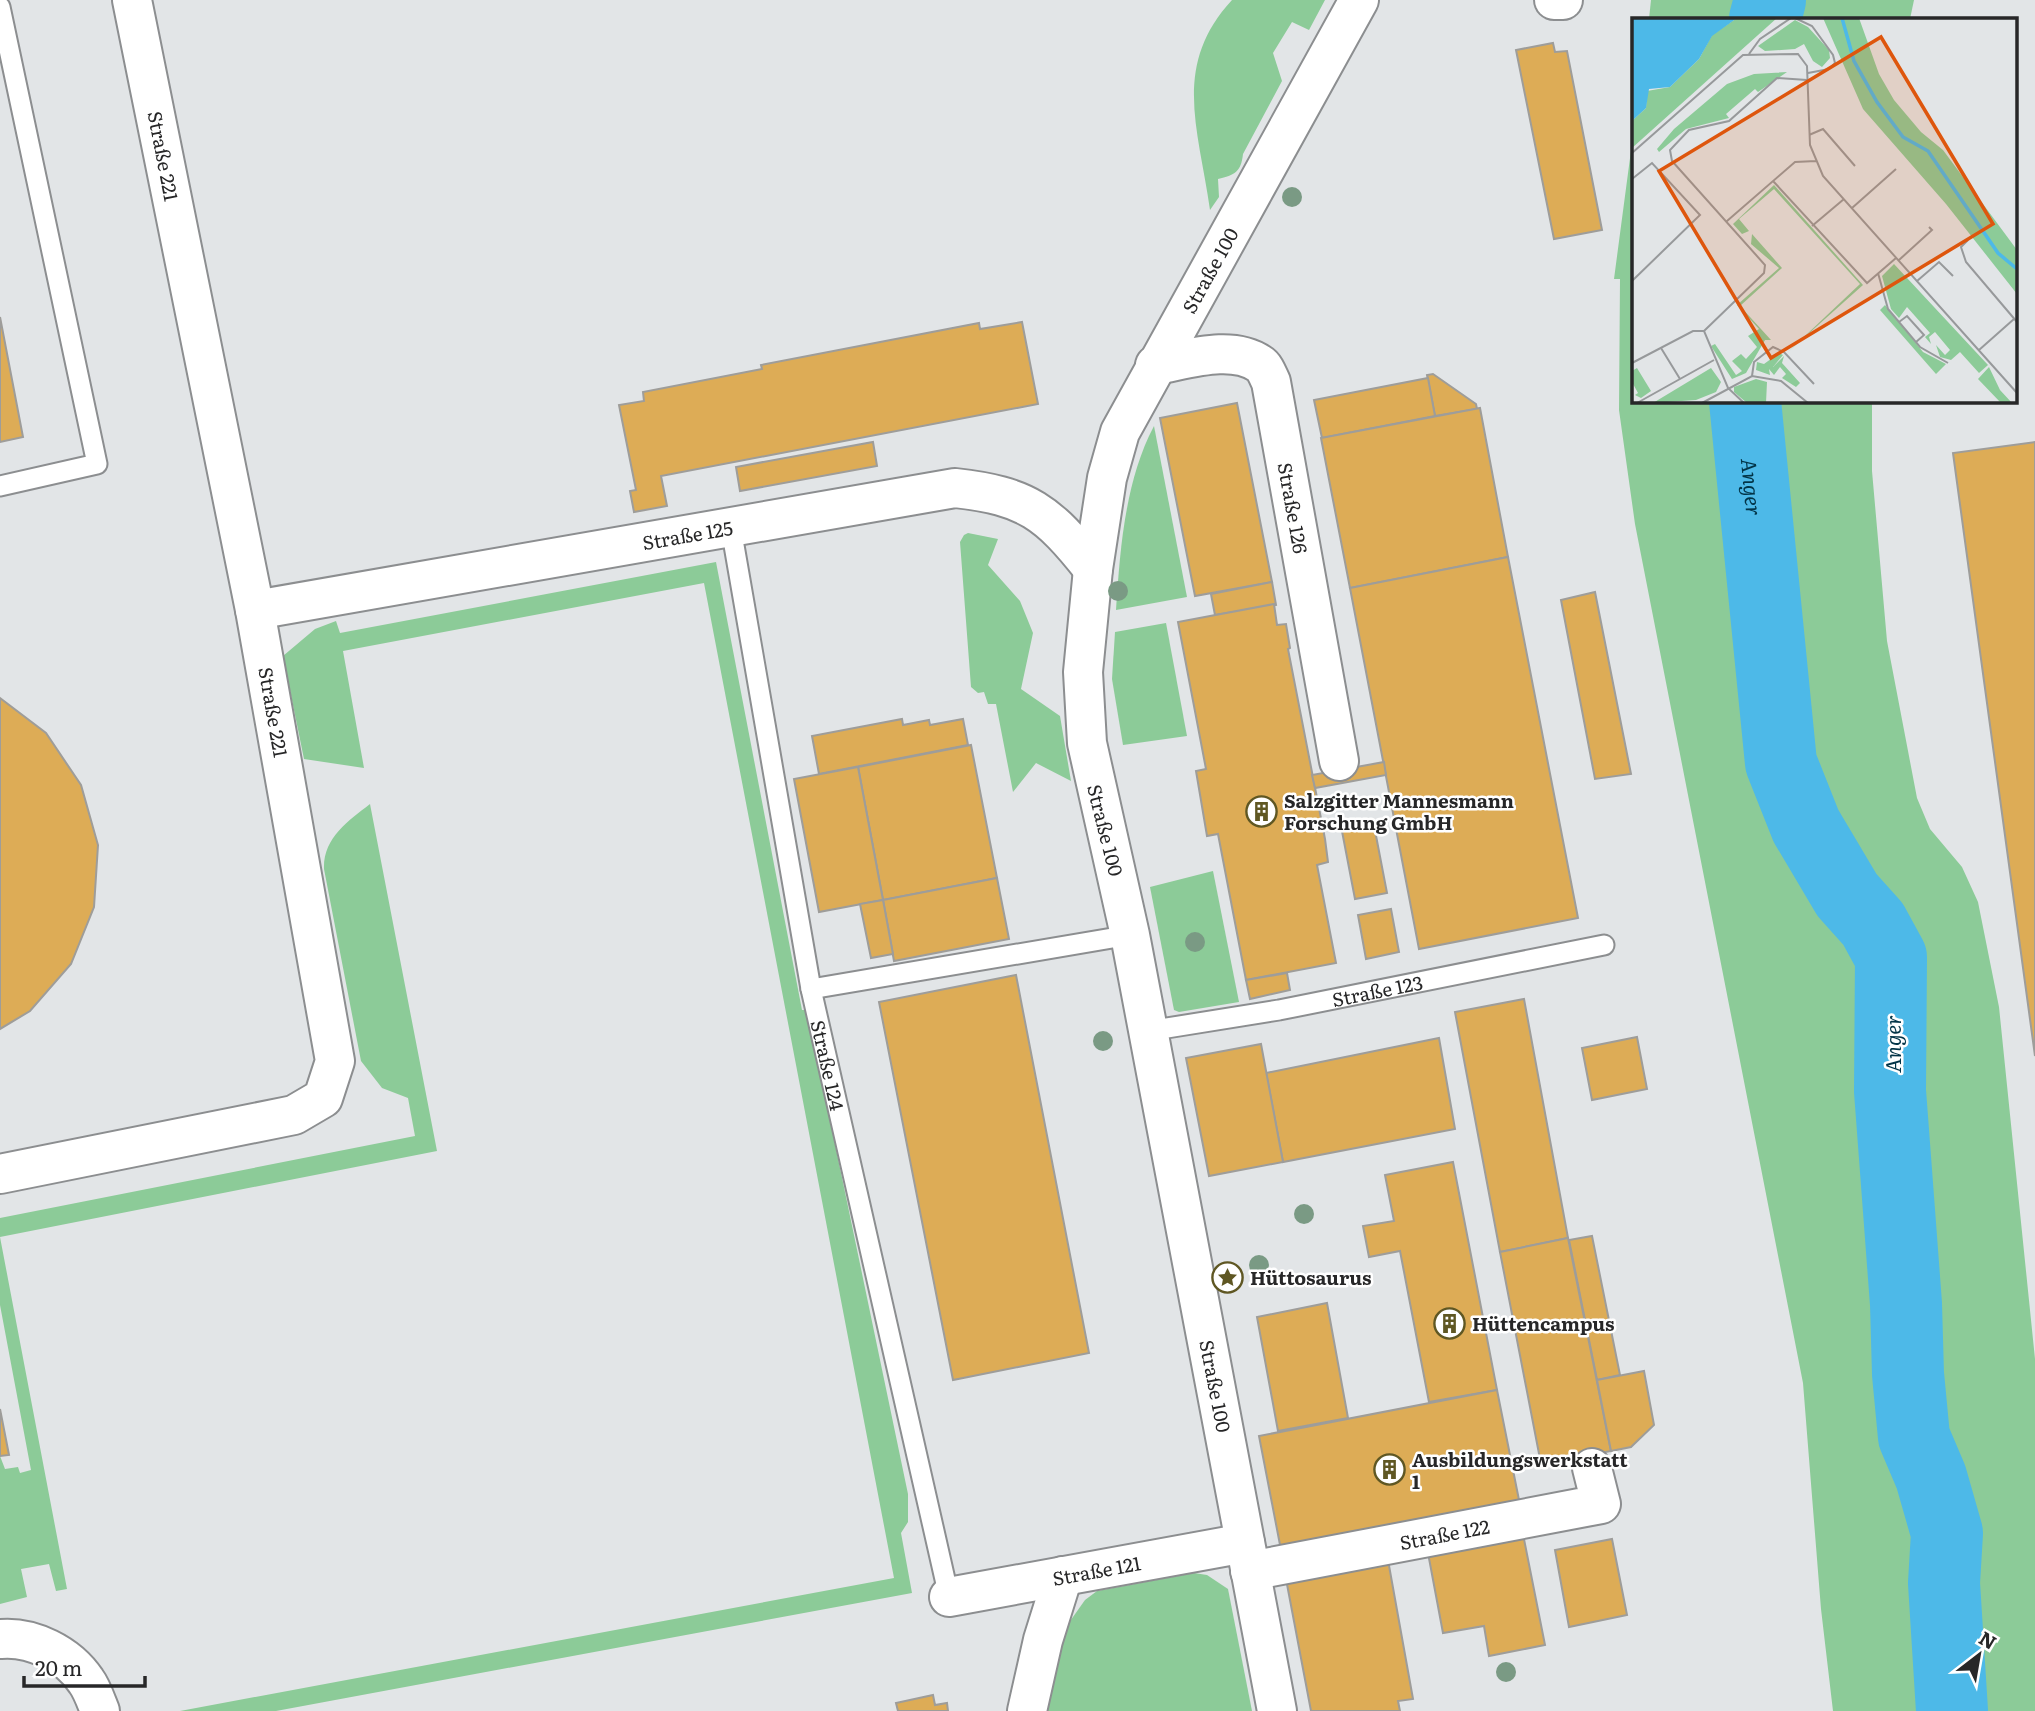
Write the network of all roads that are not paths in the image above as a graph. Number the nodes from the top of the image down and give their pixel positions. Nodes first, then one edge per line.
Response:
1 (132, 0) edge
2 (1359, 0) edge
3 (1554, 0) edge
4 (1563, 0) edge
5 (0, 6) edge
6 (1155, 365) junction
7 (0, 486) edge
8 (731, 528) junction
9 (1093, 569) junction
10 (256, 610) junction
11 (1339, 761) dead end
12 (1130, 935) junction
13 (1604, 945) dead end
14 (811, 989) junction
15 (1148, 1031) junction
16 (0, 1174) edge
17 (1592, 1468) dead end
18 (1248, 1557) junction
19 (1063, 1576) junction
20 (949, 1597) joint
21 (0, 1640) edge
22 (100, 1711) edge
23 (1027, 1711) edge
24 (1277, 1711) edge

1 - 10 street, Straße 221
2 - 6 street, Straße 100
3 - 4 street
5 - 7 lane
6 - 9 street, Straße 100
6 - 11 street, Straße 126
8 - 9 street, Straße 125
8 - 10 street, Straße 125
8 - 14 lane, Straße 124
9 - 12 street, Straße 100
10 - 16 street, Straße 221
12 - 14 lane
12 - 15 street, Straße 100
13 - 15 lane, Straße 123
14 - 20 lane, Straße 124
15 - 18 street, Straße 100
17 - 18 street, Straße 122
18 - 19 street, Straße 121
18 - 24 street, Straße 100
19 - 20 street, Straße 121
19 - 23 street
21 - 22 street

